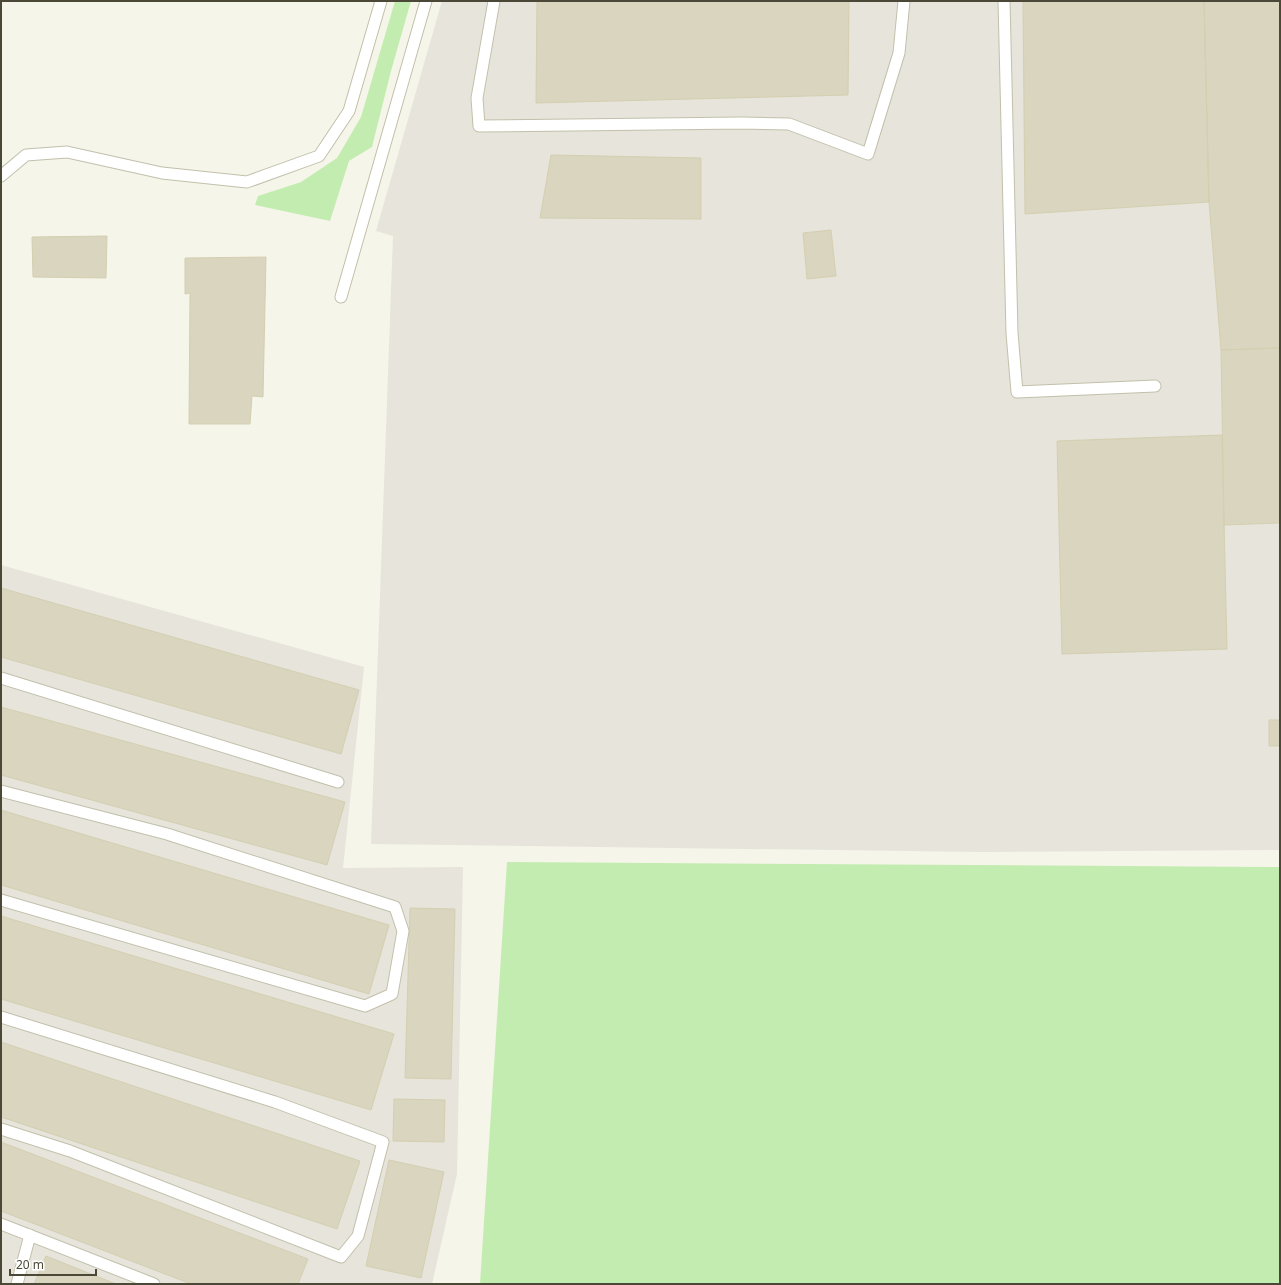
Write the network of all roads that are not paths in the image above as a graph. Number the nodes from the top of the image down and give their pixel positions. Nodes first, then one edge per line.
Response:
1 (381, 1) edge
2 (426, 1) edge
3 (494, 1) edge
4 (904, 1) edge
5 (1004, 1) edge
6 (1, 176) edge
7 (341, 297) dead end
8 (1155, 386) dead end
9 (1, 678) edge
10 (338, 782) dead end
11 (1, 791) edge
12 (1, 900) edge
13 (1, 1017) edge
14 (1, 1129) edge
15 (1, 1224) edge
16 (30, 1235) junction
17 (17, 1284) edge
18 (154, 1284) edge

1 - 6 lane
2 - 7 lane
3 - 4 lane
5 - 8 lane
9 - 10 lane
11 - 12 lane
13 - 14 lane
15 - 16 lane
16 - 17 lane
16 - 18 lane

